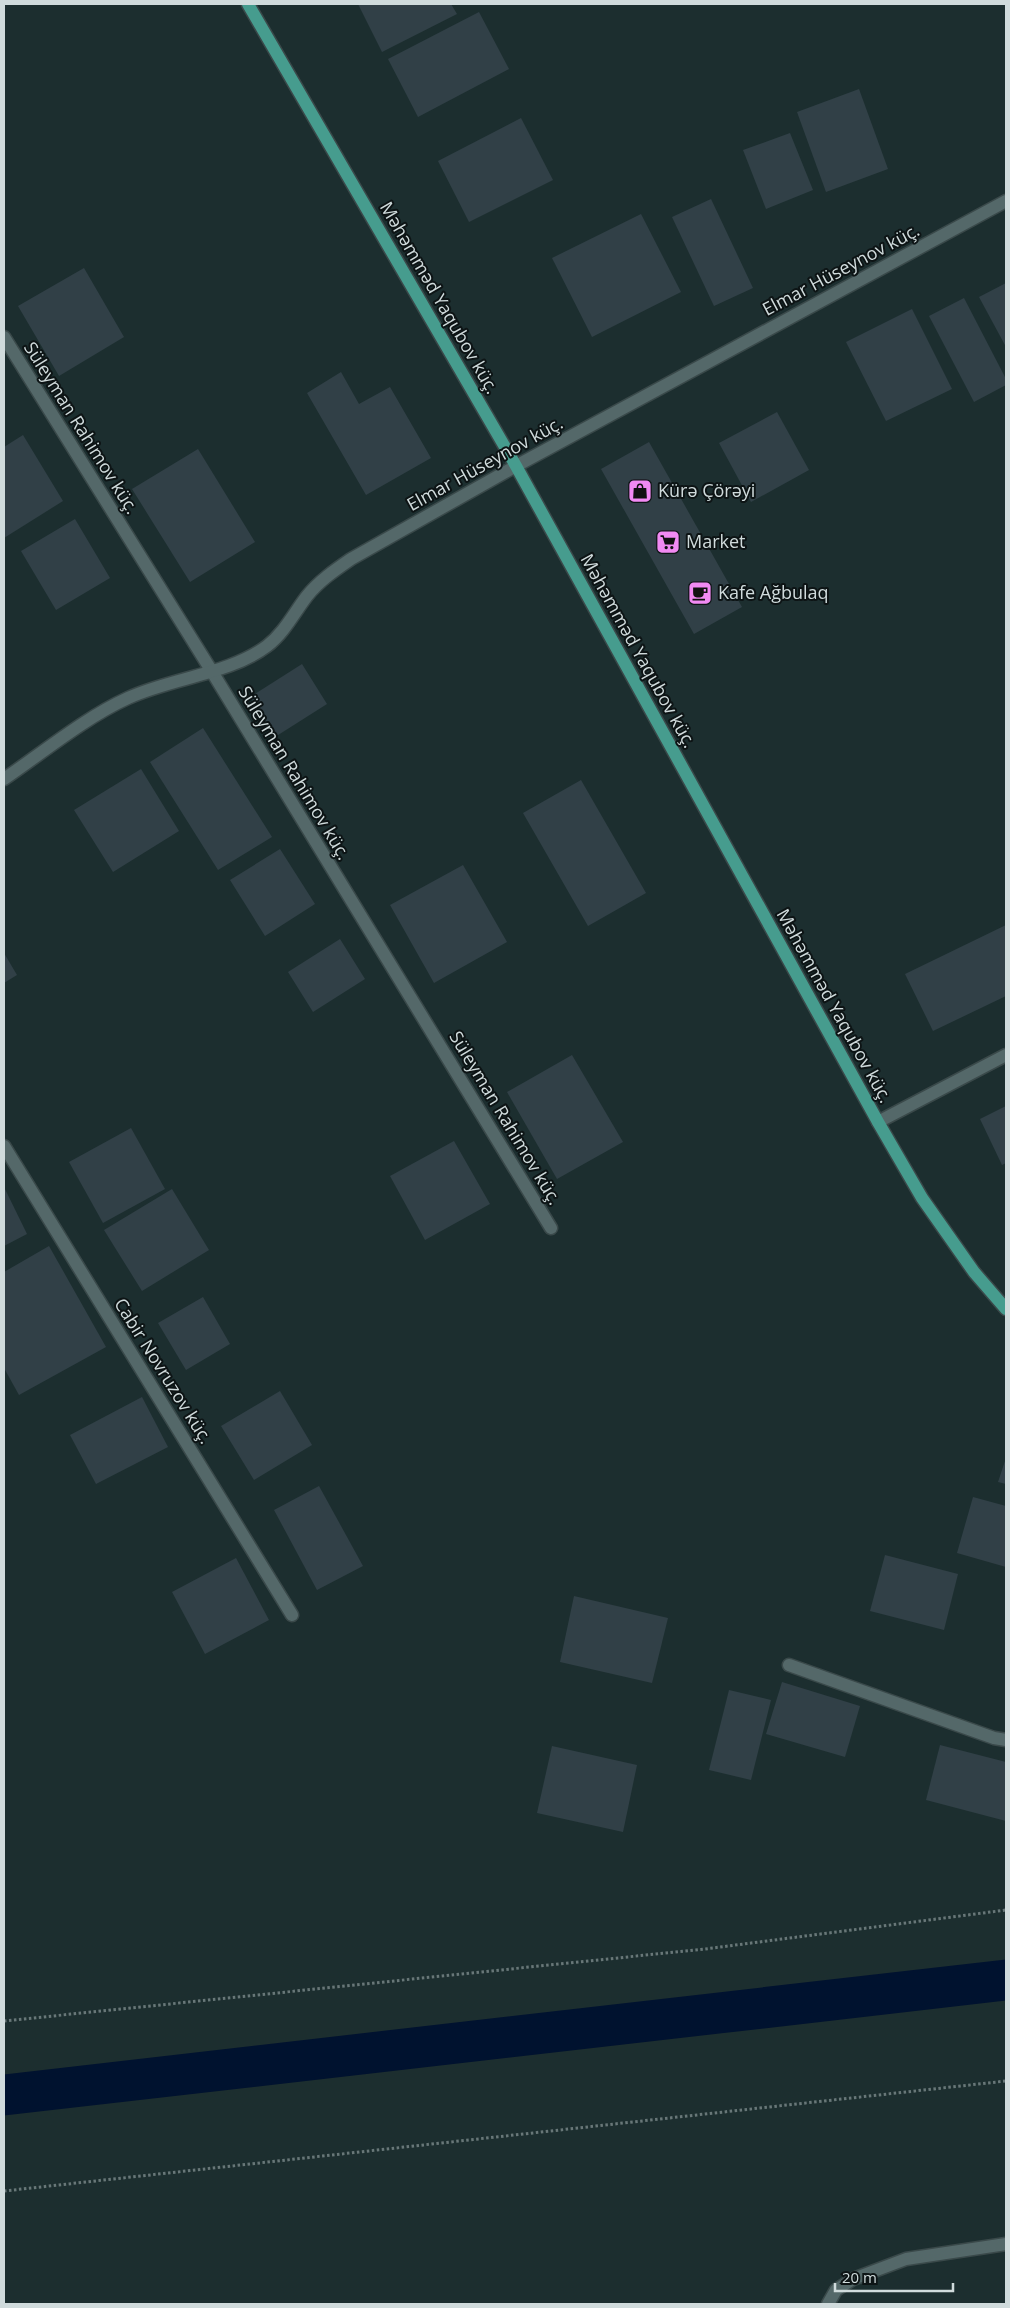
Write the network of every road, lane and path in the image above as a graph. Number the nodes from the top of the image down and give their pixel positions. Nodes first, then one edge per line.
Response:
1 (248, 4) edge
2 (1006, 201) edge
3 (4, 337) edge
4 (516, 466) junction
5 (212, 670) junction
6 (4, 779) edge
7 (1006, 1055) edge
8 (878, 1122) junction
9 (4, 1146) edge
10 (551, 1228) dead end
11 (1006, 1309) edge
12 (292, 1615) dead end
13 (790, 1665) dead end
14 (1006, 1740) edge
15 (1006, 1910) edge
16 (4, 2021) edge
17 (1006, 2081) edge
18 (4, 2191) edge
19 (1006, 2244) edge
20 (828, 2304) edge

1 - 4 main road, Məhəmməd Yaqubov küç.
2 - 4 street, Elmar Hüseynov küç.
3 - 5 street, Süleyman Rahimov küç.
4 - 5 street, Elmar Hüseynov küç.
4 - 8 main road, Məhəmməd Yaqubov küç.
5 - 6 street, Elmar Hüseynov küç.
5 - 10 street, Süleyman Rahimov küç.
7 - 8 street
8 - 11 main road, Məhəmməd Yaqubov küç.
9 - 12 street, Cabir Novruzov küç.
13 - 14 street
15 - 16 path
17 - 18 path
19 - 20 street

